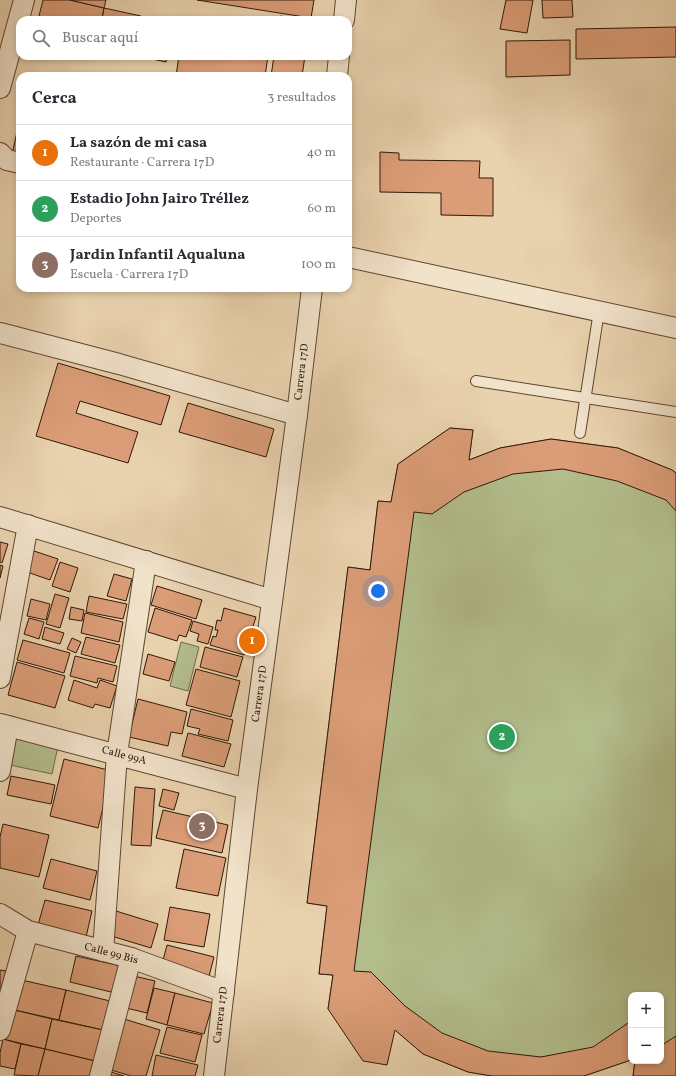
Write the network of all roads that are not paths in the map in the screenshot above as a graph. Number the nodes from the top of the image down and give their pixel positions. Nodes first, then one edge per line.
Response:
1 (24, 0) edge
2 (346, 0) edge
3 (20, 16) edge
4 (344, 16) edge
5 (16, 29) edge
6 (339, 60) edge
7 (337, 72) edge
8 (0, 88) edge
9 (0, 153) edge
10 (16, 162) edge
11 (352, 258) edge
12 (312, 292) edge
13 (599, 311) junction
14 (676, 328) edge
15 (0, 333) edge
16 (476, 381) dead end
17 (585, 398) junction
18 (676, 412) edge
19 (297, 415) junction
20 (580, 433) dead end
21 (0, 517) edge
22 (28, 525) junction
23 (146, 561) junction
24 (272, 600) junction
25 (0, 678) edge
26 (4, 725) edge
27 (117, 754) junction
28 (0, 771) edge
29 (247, 789) junction
30 (0, 914) edge
31 (28, 931) junction
32 (102, 951) junction
33 (131, 958) junction
34 (224, 992) junction
35 (0, 1030) edge
36 (100, 1076) edge
37 (214, 1076) edge

1 - 3 street
2 - 4 street
5 - 8 street
6 - 7 street
9 - 10 street
11 - 13 street
12 - 19 street, Carrera 17D
13 - 14 street
13 - 17 lane
15 - 19 street
16 - 17 lane
17 - 18 lane
17 - 20 lane
19 - 24 street, Carrera 17D
21 - 22 street
22 - 23 street
22 - 25 street
23 - 24 street
23 - 27 street
24 - 29 street, Carrera 17D
26 - 27 street, Calle 99A
26 - 28 street
27 - 29 street, Calle 99A
27 - 32 street
29 - 34 street, Carrera 17D
30 - 31 street, Calle 99 Bis
31 - 32 street, Calle 99 Bis
31 - 35 street
32 - 33 street, Calle 99 Bis
33 - 34 street, Calle 99 Bis
33 - 36 street
34 - 37 street, Carrera 17D

